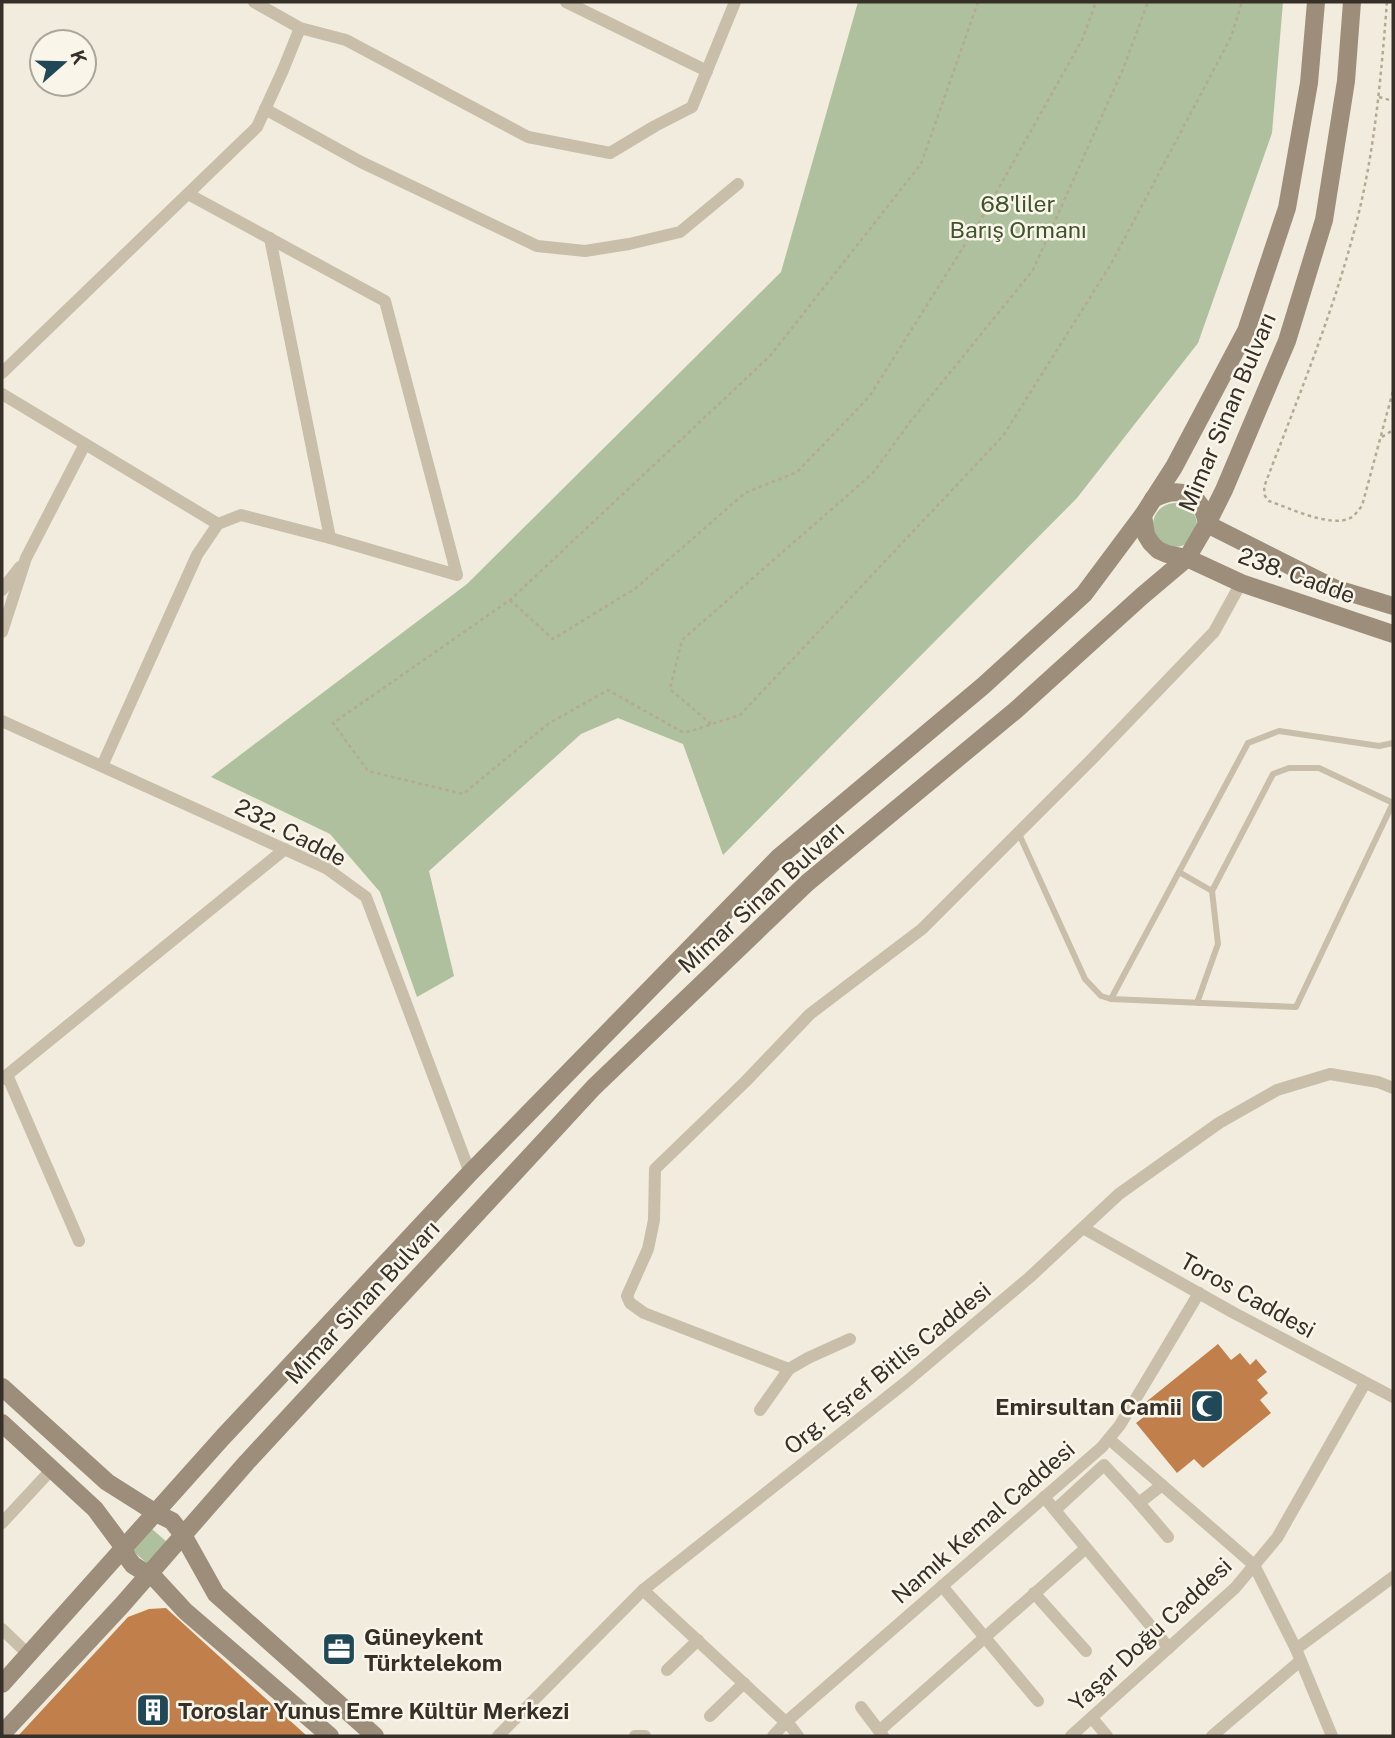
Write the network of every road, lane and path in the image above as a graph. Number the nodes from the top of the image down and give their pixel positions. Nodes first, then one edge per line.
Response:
1 (254, 2) edge
2 (566, 2) edge
3 (736, 2) edge
4 (978, 2) edge
5 (1096, 2) edge
6 (1148, 2) edge
7 (1242, 2) edge
8 (1316, 2) edge
9 (1352, 2) edge
10 (1387, 2) edge
11 (300, 28) junction
12 (707, 71) junction
13 (1379, 97) junction
14 (1393, 102) edge
15 (265, 109) junction
16 (738, 184) dead end
17 (188, 194) junction
18 (270, 238) junction
19 (2, 373) edge
20 (1393, 391) edge
21 (2, 394) edge
22 (1393, 430) edge
23 (1382, 437) junction
24 (85, 444) junction
25 (1153, 499) junction
26 (1143, 515) junction
27 (218, 524) junction
28 (1207, 524) junction
29 (330, 538) junction
30 (26, 558) junction
31 (1187, 558) junction
32 (1241, 583) junction
33 (2, 590) edge
34 (510, 600) junction
35 (1393, 606) edge
36 (2, 632) edge
37 (1393, 634) edge
38 (2, 721) edge
39 (712, 724) junction
40 (1393, 743) edge
41 (102, 766) junction
42 (1018, 832) junction
43 (285, 849) junction
44 (1179, 872) junction
45 (1212, 891) junction
46 (1111, 999) junction
47 (1197, 1003) junction
48 (4, 1077) edge
49 (1393, 1088) edge
50 (470, 1174) junction
51 (1083, 1228) junction
52 (79, 1241) dead end
53 (1199, 1293) junction
54 (850, 1339) dead end
55 (789, 1370) junction
56 (1365, 1383) junction
57 (2, 1387) edge
58 (1393, 1396) edge
59 (760, 1410) dead end
60 (2, 1423) edge
61 (1109, 1439) junction
62 (52, 1469) junction
63 (1162, 1485) junction
64 (1044, 1497) junction
65 (1139, 1503) junction
66 (1055, 1510) junction
67 (156, 1513) junction
68 (2, 1523) edge
69 (183, 1535) junction
70 (1168, 1537) dead end
71 (124, 1548) junction
72 (1086, 1548) junction
73 (1254, 1565) junction
74 (150, 1573) junction
75 (1393, 1577) edge
76 (942, 1586) junction
77 (643, 1590) junction
78 (1034, 1593) junction
79 (2, 1629) edge
80 (984, 1636) junction
81 (698, 1640) junction
82 (1169, 1648) junction
83 (1086, 1651) dead end
84 (28, 1654) junction
85 (1298, 1655) junction
86 (667, 1670) dead end
87 (744, 1683) junction
88 (2, 1684) edge
89 (1038, 1701) dead end
90 (861, 1707) dead end
91 (710, 1716) dead end
92 (1092, 1718) junction
93 (786, 1722) junction
94 (2, 1734) edge
95 (881, 1734) edge
96 (330, 1736) edge
97 (376, 1736) edge
98 (498, 1736) edge
99 (635, 1736) edge
100 (645, 1736) edge
101 (773, 1736) edge
102 (798, 1736) edge
103 (1072, 1736) edge
104 (1107, 1736) edge
105 (1212, 1736) edge
106 (1332, 1736) edge

1 - 11 street
2 - 12 street
3 - 12 street
4 - 34 path
5 - 34 path
6 - 39 path
7 - 39 path
8 - 25 main road, Mimar Sinan Bulvarı
9 - 28 main road, Mimar Sinan Bulvarı
10 - 13 path
11 - 12 street
11 - 15 street
13 - 14 path
13 - 23 path
15 - 16 street
15 - 17 street
17 - 18 street
17 - 19 street
18 - 29 street
18 - 29 street
20 - 23 path
21 - 24 street
22 - 23 path
24 - 27 street
24 - 30 street
25 - 26 main road, Mimar Sinan Bulvarı
25 - 28 main road
26 - 31 main road
26 - 50 main road, Mimar Sinan Bulvarı
27 - 29 street
27 - 41 street
28 - 31 main road, Mimar Sinan Bulvarı
28 - 35 main road
30 - 33 street
30 - 36 street
31 - 32 main road, 238. Cadde
31 - 69 main road, Mimar Sinan Bulvarı
32 - 37 main road, 238. Cadde
32 - 42 street
34 - 39 path
38 - 41 street, 232. Cadde
40 - 44 lane
41 - 43 street, 232. Cadde
42 - 46 lane
42 - 55 street
43 - 48 street
43 - 50 street, 232. Cadde
44 - 45 lane
44 - 46 lane
45 - 47 lane
45 - 47 lane
46 - 47 lane
48 - 52 street
49 - 51 street, Org. Eşref Bitlis Caddesi
50 - 67 main road, Mimar Sinan Bulvarı
51 - 53 street, Toros Caddesi
51 - 77 street, Org. Eşref Bitlis Caddesi
53 - 56 street, Toros Caddesi
53 - 61 street, Namık Kemal Caddesi
54 - 55 street
55 - 59 street
56 - 58 street, Toros Caddesi
56 - 73 street, Yaşar Doğu Caddesi
57 - 67 main road
60 - 62 main road
61 - 63 street
61 - 64 street, Namık Kemal Caddesi
62 - 68 street
62 - 71 main road
63 - 65 street
63 - 73 street
64 - 66 street
64 - 76 street, Namık Kemal Caddesi
65 - 66 street
65 - 70 street
66 - 72 street
67 - 69 main road
67 - 71 main road, Mimar Sinan Bulvarı
69 - 74 main road, Mimar Sinan Bulvarı
69 - 97 main road
71 - 74 main road
71 - 84 main road, Mimar Sinan Bulvarı
72 - 78 street
72 - 82 street
73 - 82 street, Yaşar Doğu Caddesi
73 - 85 street
74 - 94 main road, Mimar Sinan Bulvarı
74 - 96 main road
75 - 85 street
76 - 80 street
76 - 93 street, Namık Kemal Caddesi
77 - 81 street
77 - 98 street, Org. Eşref Bitlis Caddesi
78 - 80 street
78 - 83 street
79 - 84 street
80 - 89 street
80 - 95 street
81 - 86 street
81 - 87 street
82 - 92 street, Yaşar Doğu Caddesi
84 - 88 main road, Mimar Sinan Bulvarı
85 - 105 street
85 - 106 street
87 - 91 street
87 - 93 street
90 - 95 street
92 - 103 street, Yaşar Doğu Caddesi
92 - 104 street
93 - 101 street, Namık Kemal Caddesi
93 - 102 street
99 - 100 street

